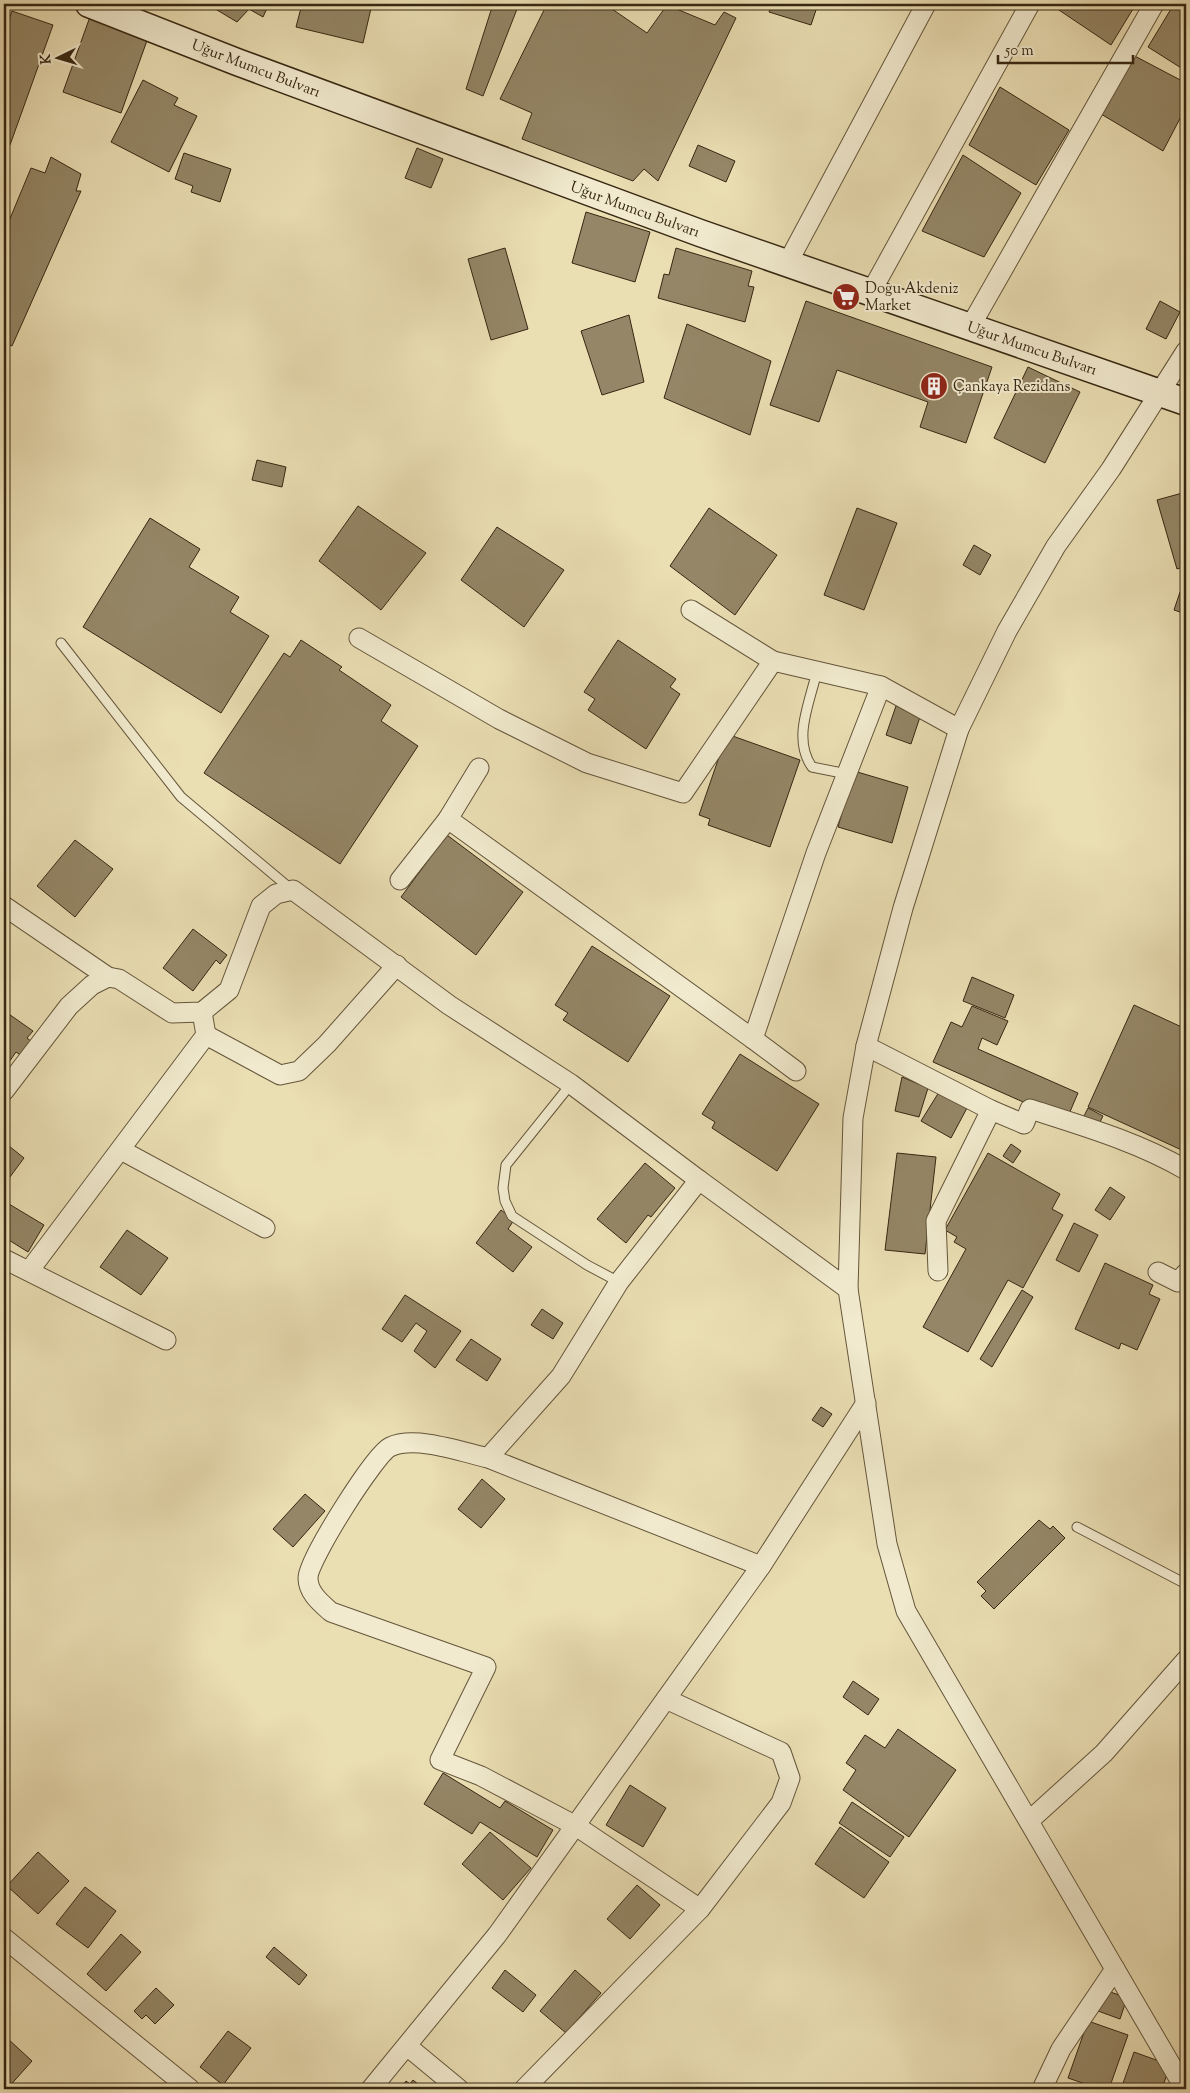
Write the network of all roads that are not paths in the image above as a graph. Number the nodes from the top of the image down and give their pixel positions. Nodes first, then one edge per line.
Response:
1 (89, 4) edge
2 (926, 4) edge
3 (1030, 4) edge
4 (1154, 4) edge
5 (787, 264) junction
6 (871, 292) junction
7 (970, 327) junction
8 (1186, 351) edge
9 (1160, 393) junction
10 (1186, 402) edge
11 (691, 610) dead end
12 (360, 638) dead end
13 (61, 643) dead end
14 (773, 661) junction
15 (818, 671) junction
16 (881, 686) junction
17 (958, 729) junction
18 (479, 768) dead end
19 (847, 774) junction
20 (448, 819) junction
21 (400, 880) dead end
22 (293, 890) junction
23 (4, 906) edge
24 (396, 966) junction
25 (108, 977) junction
26 (202, 1012) junction
27 (206, 1035) junction
28 (753, 1039) junction
29 (866, 1046) junction
30 (796, 1071) dead end
31 (571, 1084) junction
32 (4, 1091) edge
33 (991, 1110) junction
34 (121, 1150) junction
35 (1186, 1170) edge
36 (699, 1180) junction
37 (265, 1228) dead end
38 (4, 1259) edge
39 (29, 1271) junction
40 (938, 1271) dead end
41 (1158, 1272) dead end
42 (1186, 1273) edge
43 (619, 1282) junction
44 (848, 1289) junction
45 (166, 1340) dead end
46 (866, 1403) junction
47 (488, 1458) junction
48 (1077, 1528) dead end
49 (761, 1566) junction
50 (1186, 1584) edge
51 (1186, 1660) edge
52 (666, 1699) junction
53 (1029, 1821) junction
54 (576, 1826) junction
55 (700, 1909) junction
56 (4, 1938) edge
57 (1115, 1969) junction
58 (407, 2046) junction
59 (190, 2089) edge
60 (372, 2089) edge
61 (459, 2089) edge
62 (524, 2089) edge
63 (1042, 2089) edge
64 (1185, 2089) edge

1 - 5 street, Uğur Mumcu Bulvarı
2 - 5 street
3 - 6 street
4 - 7 street
5 - 6 street, Uğur Mumcu Bulvarı
6 - 7 street, Uğur Mumcu Bulvarı
7 - 9 street, Uğur Mumcu Bulvarı
8 - 9 street
9 - 10 street, Uğur Mumcu Bulvarı
9 - 17 street
11 - 14 street
12 - 14 street
13 - 22 lane
14 - 15 street
15 - 16 street
15 - 19 lane
16 - 17 street
16 - 19 street
17 - 29 street
18 - 20 street
19 - 28 street
20 - 21 street
20 - 28 street
22 - 24 street
22 - 26 street
23 - 25 street
24 - 27 street
24 - 31 street
25 - 26 street
25 - 32 street
26 - 27 street
27 - 34 street
28 - 30 street
29 - 33 street
29 - 44 street
31 - 36 street
31 - 43 lane
33 - 35 street
33 - 40 street
34 - 37 street
34 - 39 street
36 - 43 street
36 - 44 street
38 - 39 street
39 - 45 street
41 - 42 street
43 - 47 street
44 - 46 street
46 - 49 street
46 - 53 street
47 - 49 street
47 - 54 street
48 - 50 lane
49 - 52 street
51 - 53 street
52 - 54 street
52 - 55 street
53 - 57 street
54 - 55 street
54 - 58 street
55 - 62 street
56 - 59 street
57 - 63 street
57 - 64 street
58 - 60 street
58 - 61 street

